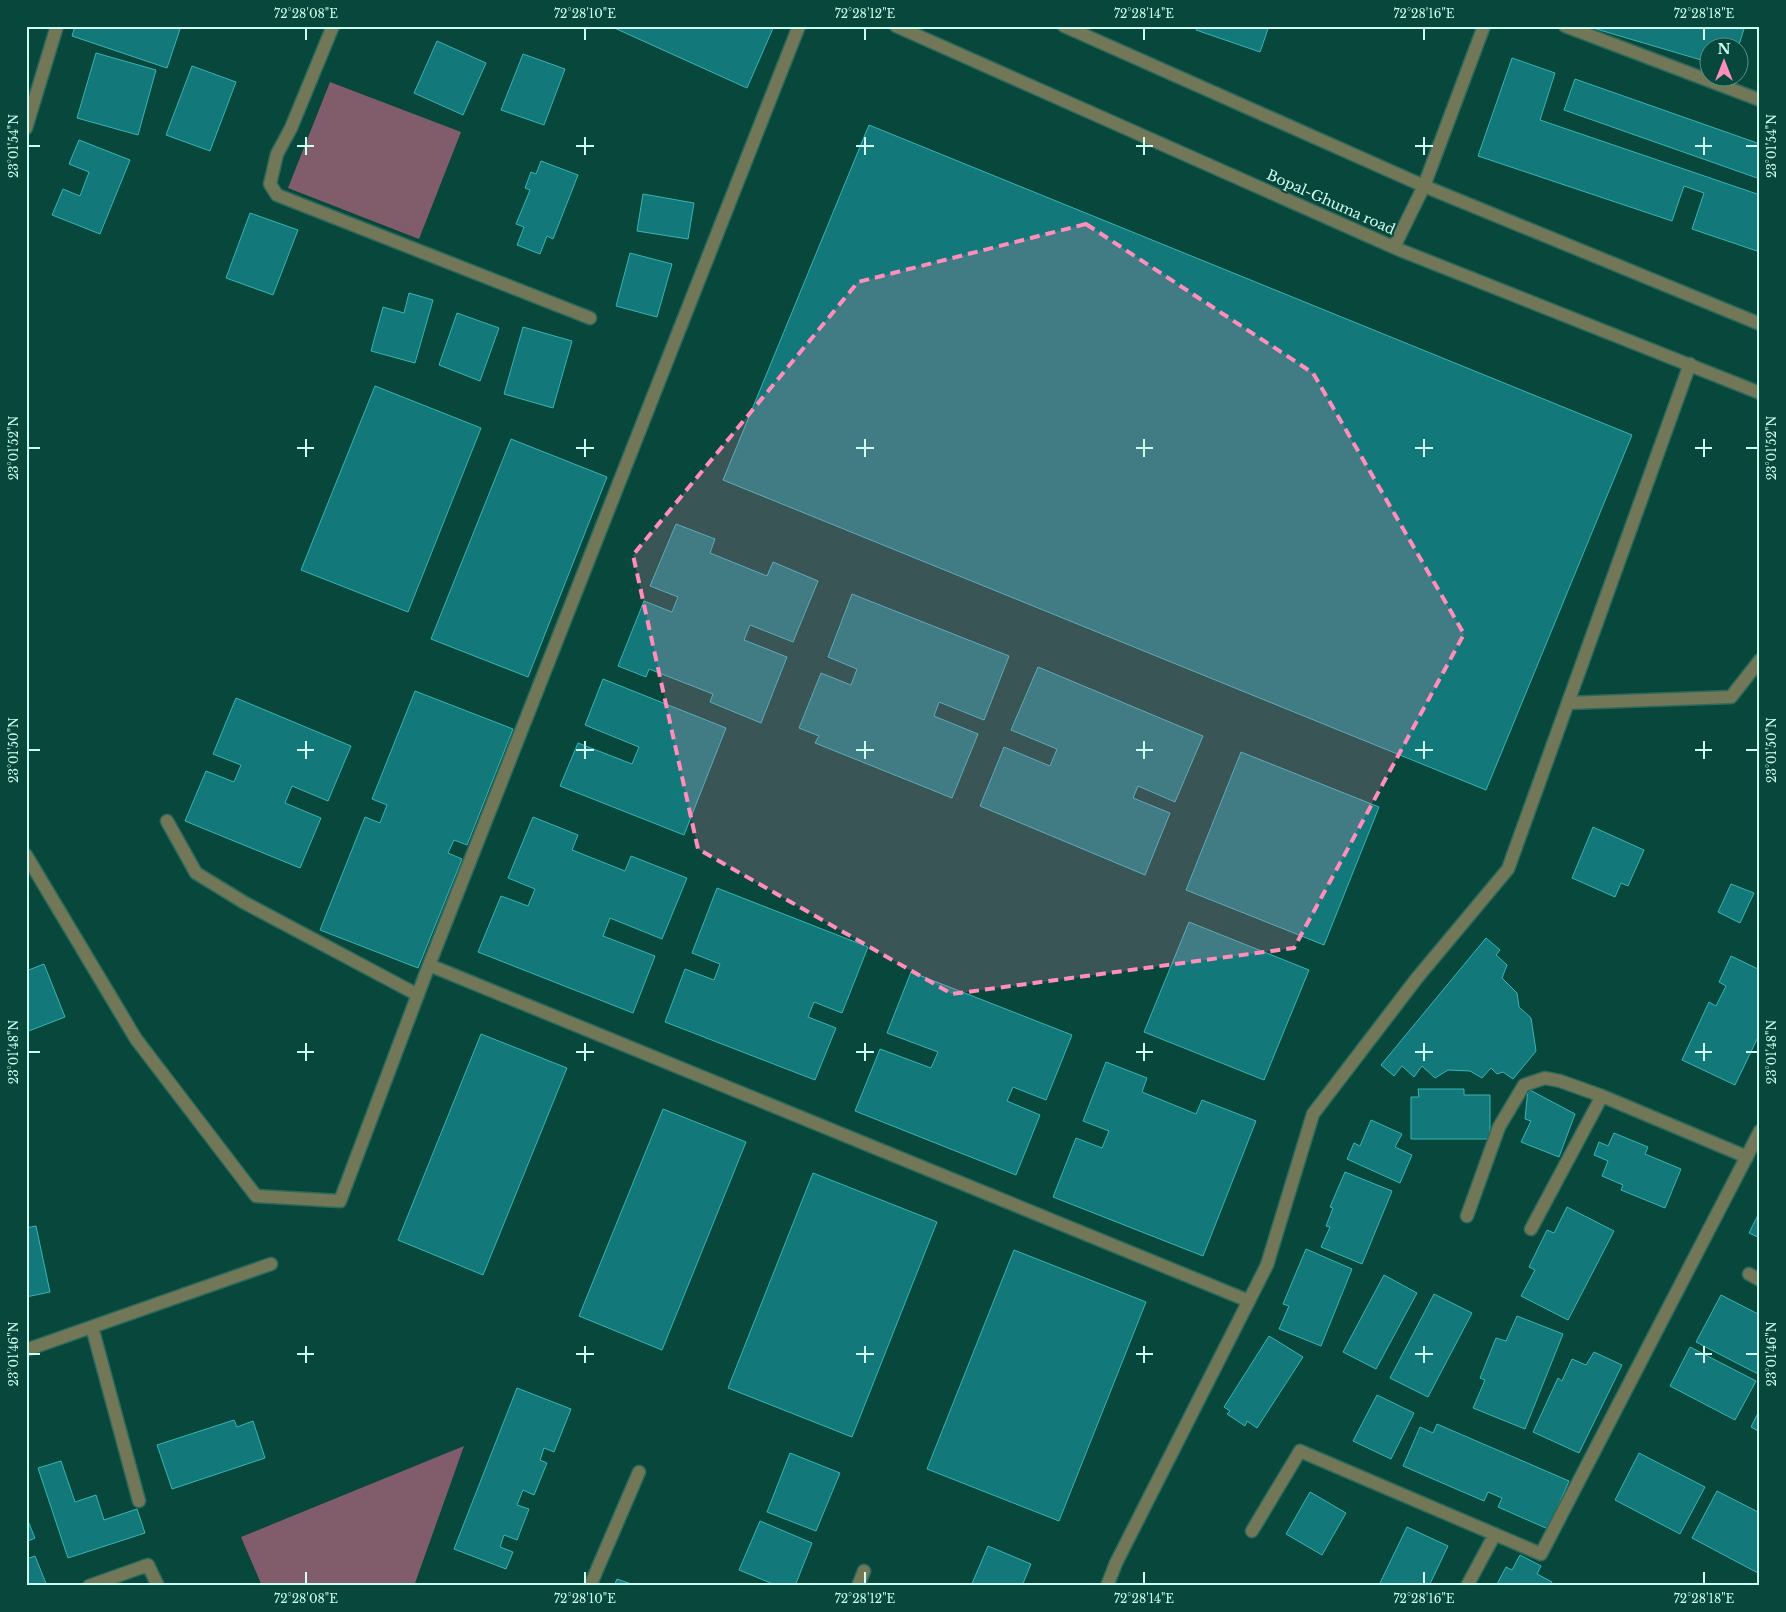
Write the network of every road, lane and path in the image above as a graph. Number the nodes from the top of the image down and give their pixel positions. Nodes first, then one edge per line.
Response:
1 (57, 26) edge
2 (333, 26) edge
3 (799, 26) edge
4 (896, 26) edge
5 (1064, 26) edge
6 (1484, 26) edge
7 (1565, 26) edge
8 (1760, 100) edge
9 (26, 128) edge
10 (1424, 186) junction
11 (1394, 247) junction
12 (590, 318) dead end
13 (1760, 324) edge
14 (1690, 364) junction
15 (1760, 393) edge
16 (1760, 660) edge
17 (1568, 702) junction
18 (167, 821) dead end
19 (26, 855) edge
20 (430, 965) junction
21 (418, 995) junction
22 (1602, 1096) junction
23 (1760, 1131) edge
24 (1746, 1157) junction
25 (1467, 1216) dead end
26 (1531, 1230) dead end
27 (272, 1264) dead end
28 (1249, 1301) junction
29 (92, 1327) junction
30 (26, 1350) edge
31 (639, 1472) dead end
32 (139, 1501) dead end
33 (1252, 1531) dead end
34 (1495, 1534) junction
35 (864, 1571) dead end
36 (89, 1586) edge
37 (158, 1586) edge
38 (590, 1586) edge
39 (858, 1586) edge
40 (1107, 1586) edge
41 (1467, 1586) edge

1 - 9 street
2 - 12 street
3 - 20 street
4 - 11 street, Bopal-Ghuma road
5 - 10 street
6 - 10 street
7 - 8 street
10 - 11 street
10 - 13 street
11 - 14 street, Bopal-Ghuma road
14 - 15 street, Bopal-Ghuma road
14 - 17 street
16 - 17 street
17 - 28 street
18 - 21 street
19 - 21 street
20 - 21 street
20 - 28 street
22 - 24 street
22 - 25 street
22 - 26 street
23 - 24 street
24 - 34 street
27 - 29 street
28 - 40 street
29 - 30 street
29 - 32 street
31 - 38 street
33 - 34 street
34 - 41 street
35 - 39 street
36 - 37 street

